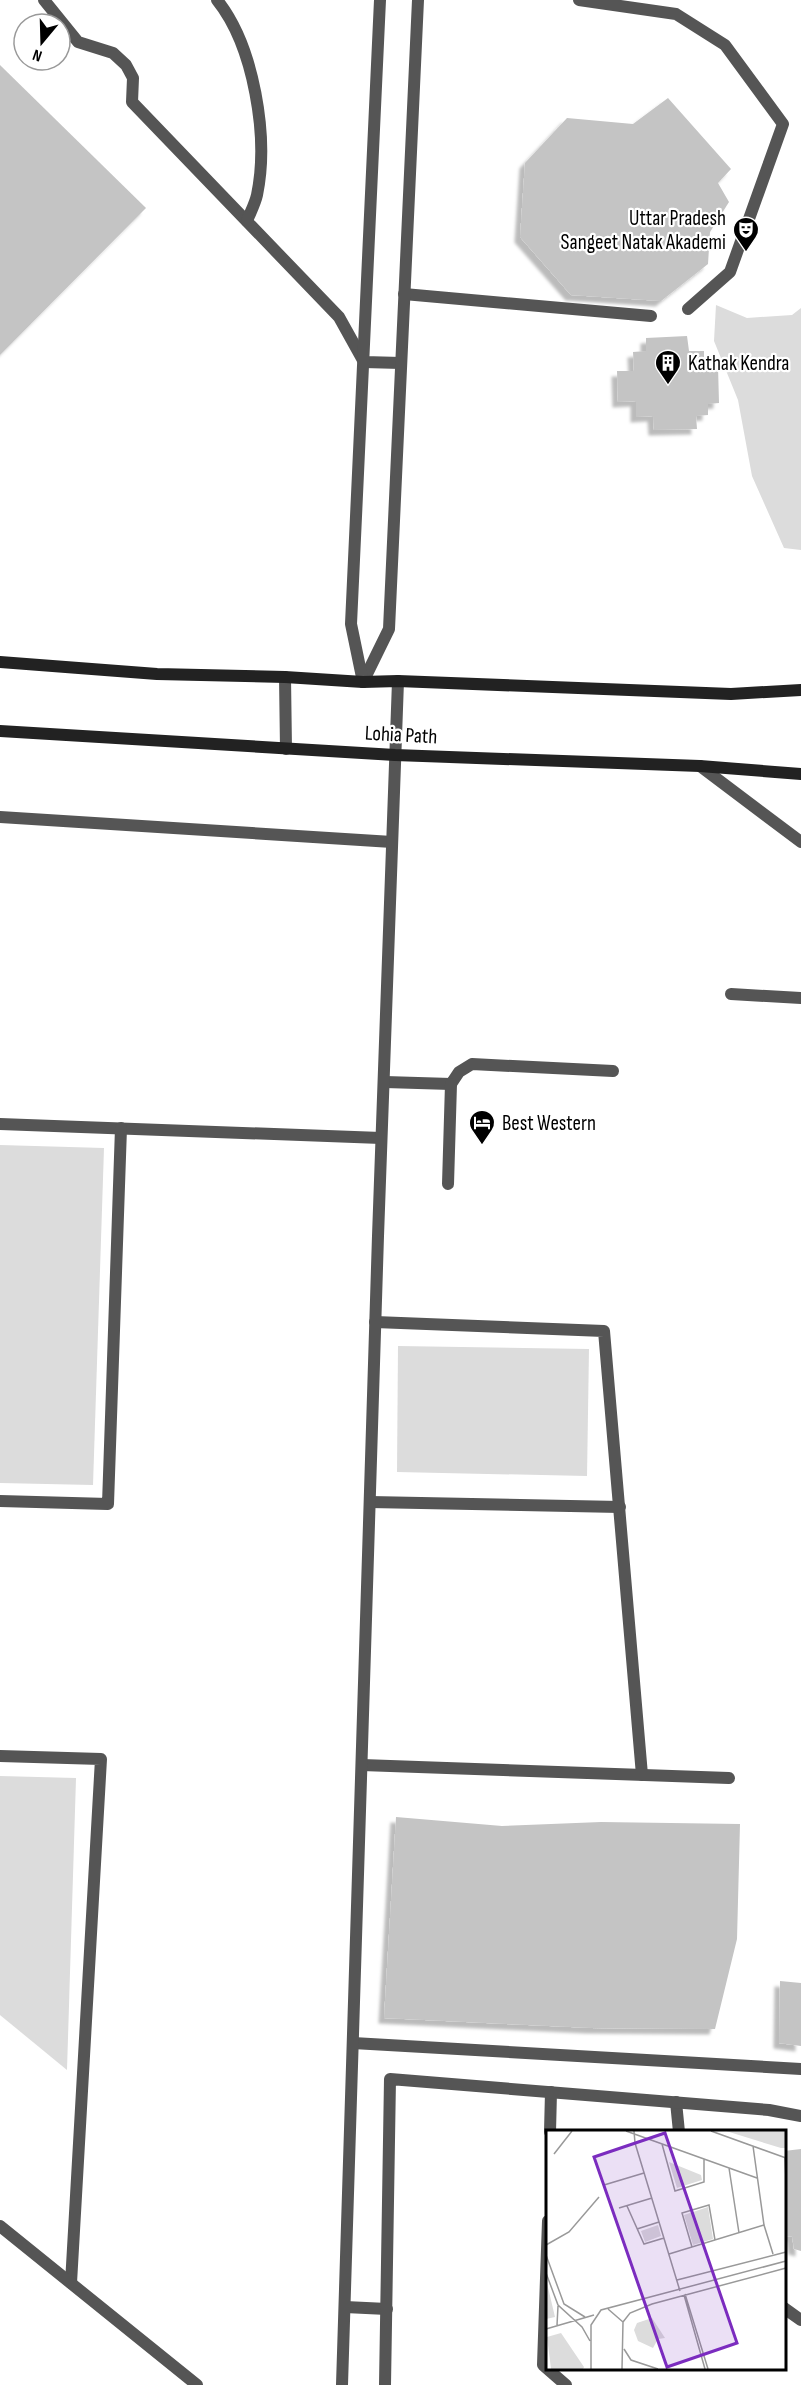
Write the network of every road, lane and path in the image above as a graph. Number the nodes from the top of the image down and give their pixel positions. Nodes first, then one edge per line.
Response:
1 (44, 0) edge
2 (217, 0) edge
3 (380, 0) edge
4 (418, 0) edge
5 (579, 0) edge
6 (247, 221) junction
7 (404, 294) junction
8 (688, 309) dead end
9 (651, 316) dead end
10 (363, 363) junction
11 (401, 363) junction
12 (0, 662) edge
13 (285, 677) junction
14 (398, 681) junction
15 (363, 682) junction
16 (801, 690) edge
17 (0, 731) edge
18 (286, 748) junction
19 (395, 755) junction
20 (700, 766) junction
21 (801, 774) edge
22 (0, 817) edge
23 (392, 842) junction
24 (801, 842) edge
25 (731, 994) dead end
26 (801, 998) edge
27 (613, 1071) dead end
28 (385, 1082) junction
29 (451, 1084) junction
30 (0, 1124) edge
31 (122, 1128) junction
32 (381, 1138) junction
33 (448, 1184) dead end
34 (375, 1322) junction
35 (0, 1501) edge
36 (370, 1502) junction
37 (620, 1507) junction
38 (0, 1756) edge
39 (362, 1765) junction
40 (642, 1775) junction
41 (729, 1778) dead end
42 (353, 2043) junction
43 (801, 2069) edge
44 (551, 2091) junction
45 (676, 2102) junction
46 (801, 2116) edge
47 (550, 2130) edge
48 (679, 2130) edge
49 (0, 2226) edge
50 (546, 2279) edge
51 (71, 2283) junction
52 (345, 2307) junction
53 (387, 2309) junction
54 (786, 2309) edge
55 (801, 2320) edge
56 (546, 2368) edge
57 (549, 2370) edge
58 (197, 2385) edge
59 (342, 2385) edge
60 (385, 2385) edge
61 (566, 2385) edge

1 - 6 street
2 - 6 street
3 - 10 street
4 - 7 street
5 - 8 street
6 - 10 street
7 - 9 street
7 - 11 street
10 - 11 street
10 - 15 street
11 - 15 street
12 - 13 main road
13 - 15 main road
13 - 18 street
14 - 15 main road
14 - 16 main road
14 - 19 street
17 - 18 main road, Lohia Path
18 - 19 main road, Lohia Path
19 - 20 main road, Lohia Path
19 - 23 street
20 - 21 main road, Lohia Path
20 - 24 street
22 - 23 street
23 - 28 street
25 - 26 street
27 - 29 street
28 - 29 street
28 - 32 street
29 - 33 street
30 - 31 street
31 - 32 street
31 - 35 street
32 - 34 street
34 - 36 street
34 - 37 street
36 - 37 street
36 - 39 street
37 - 40 street
38 - 51 street
39 - 40 street
39 - 42 street
40 - 41 street
42 - 43 street
42 - 52 street
44 - 45 street
44 - 47 street
44 - 53 street
45 - 46 street
45 - 48 street
49 - 51 street
50 - 56 street
51 - 58 street
52 - 53 street
52 - 59 street
53 - 60 street
54 - 55 street
57 - 61 street

